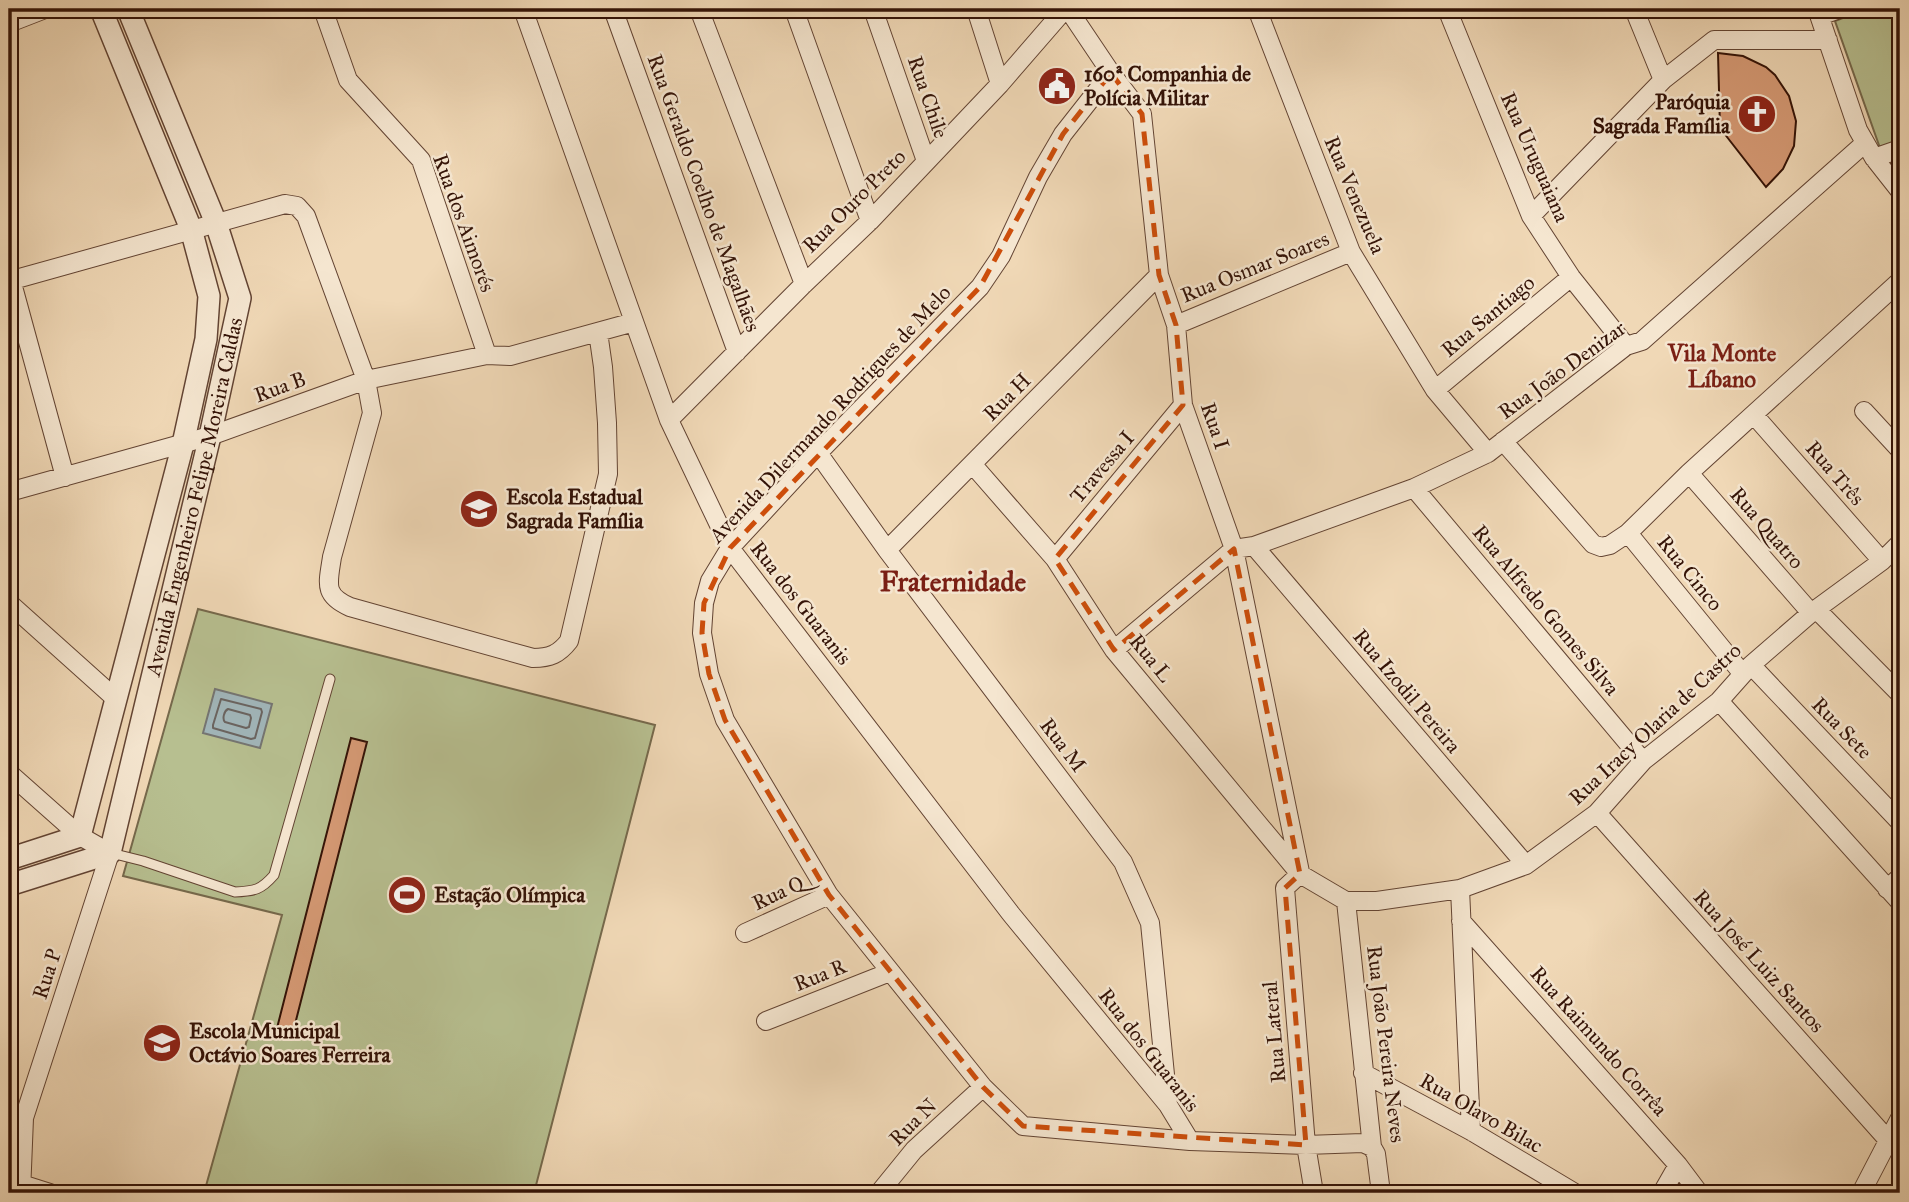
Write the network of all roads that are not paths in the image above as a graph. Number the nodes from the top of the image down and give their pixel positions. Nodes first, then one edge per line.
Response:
1 (45, 9) edge
2 (101, 9) edge
3 (128, 9) edge
4 (323, 9) edge
5 (523, 9) edge
6 (613, 9) edge
7 (699, 9) edge
8 (794, 9) edge
9 (873, 9) edge
10 (976, 9) edge
11 (1067, 9) edge
12 (1257, 9) edge
13 (1447, 9) edge
14 (1634, 9) edge
15 (1839, 9) edge
16 (1818, 13) edge
17 (9, 23) edge
18 (1828, 40) junction
19 (1111, 73) junction
20 (1663, 80) junction
21 (1000, 84) junction
22 (1900, 149) edge
23 (1870, 151) junction
24 (926, 161) junction
25 (1900, 191) edge
26 (1531, 216) junction
27 (870, 221) junction
28 (216, 223) junction
29 (191, 229) junction
30 (1351, 252) junction
31 (1159, 275) junction
32 (1571, 277) junction
33 (10, 279) edge
34 (1900, 281) edge
35 (804, 284) junction
36 (634, 322) junction
37 (1176, 324) junction
38 (598, 332) junction
39 (1626, 346) junction
40 (737, 352) junction
41 (487, 355) junction
42 (366, 380) junction
43 (1435, 390) junction
44 (1183, 405) junction
45 (1864, 411) dead end
46 (1754, 415) junction
47 (668, 419) junction
48 (210, 436) junction
49 (1503, 441) junction
50 (183, 444) junction
51 (1900, 450) edge
52 (818, 453) junction
53 (1488, 453) junction
54 (972, 465) junction
55 (1689, 473) junction
56 (65, 477) junction
57 (1414, 488) junction
58 (9, 492) edge
59 (1628, 533) junction
60 (1254, 546) junction
61 (730, 548) junction
62 (1234, 549) junction
63 (887, 550) junction
64 (1893, 555) edge
65 (1055, 559) junction
66 (9, 603) edge
67 (1814, 611) junction
68 (1114, 650) junction
69 (1747, 669) junction
70 (330, 679) dead end
71 (1900, 694) edge
72 (116, 699) junction
73 (1719, 701) junction
74 (1643, 761) junction
75 (9, 773) edge
76 (1597, 813) junction
77 (1900, 822) edge
78 (80, 836) junction
79 (110, 853) junction
80 (9, 859) edge
81 (1525, 865) junction
82 (1300, 874) junction
83 (1894, 883) edge
84 (9, 885) edge
85 (1460, 889) junction
86 (829, 895) junction
87 (1346, 901) junction
88 (1900, 902) edge
89 (1461, 921) junction
90 (745, 933) dead end
91 (890, 972) junction
92 (766, 1021) dead end
93 (1363, 1073) junction
94 (982, 1087) junction
95 (9, 1105) edge
96 (1168, 1105) junction
97 (24, 1118) junction
98 (1900, 1118) edge
99 (9, 1131) edge
100 (1471, 1131) junction
101 (1888, 1140) junction
102 (1190, 1141) junction
103 (1306, 1145) junction
104 (1372, 1147) junction
105 (1678, 1165) junction
106 (17, 1186) edge
107 (50, 1193) edge
108 (878, 1193) edge
109 (1314, 1193) edge
110 (1381, 1193) edge
111 (1575, 1193) edge
112 (1662, 1193) edge
113 (1699, 1193) edge
114 (1861, 1193) edge

1 - 17 street
2 - 29 street, Avenida Engenheiro Felipe Moreira Caldas
3 - 28 street, Avenida Engenheiro Felipe Moreira Caldas
4 - 41 street, Rua dos Aimorés
5 - 36 street, Rua dos Guaranis
6 - 40 street, Rua Geraldo Coelho de Magalhães
7 - 35 street
8 - 27 street
9 - 24 street, Rua Chile
10 - 21 street
11 - 19 street, Rua I
11 - 21 street, Rua Ouro Preto
12 - 30 street, Rua Venezuela
13 - 26 street, Rua Uruguaiana
14 - 20 street
15 - 16 street
16 - 18 street
18 - 20 street
18 - 23 street
19 - 31 street, Rua I
19 - 52 street, Avenida Dilermando Rodrigues de Melo
20 - 26 street
21 - 24 street, Rua Ouro Preto
22 - 23 street
23 - 25 street
23 - 39 street, Rua João Denizar
24 - 27 street, Rua Ouro Preto
26 - 32 street, Rua Uruguaiana
27 - 35 street, Rua Ouro Preto
28 - 29 street
28 - 42 street
28 - 48 street, Avenida Engenheiro Felipe Moreira Caldas
29 - 33 street
29 - 50 street, Avenida Engenheiro Felipe Moreira Caldas
30 - 37 street, Rua Osmar Soares
30 - 43 street, Rua Venezuela
31 - 37 street, Rua I
31 - 54 street, Rua H
32 - 39 street, Rua Uruguaiana
32 - 43 street, Rua Santiago
33 - 56 street
34 - 46 street
35 - 40 street, Rua Ouro Preto
36 - 38 street, Rua B
36 - 47 street, Rua dos Guaranis
37 - 44 street, Rua I
38 - 41 street, Rua B
38 - 42 street
39 - 49 street, Rua João Denizar
40 - 47 street, Rua Ouro Preto
41 - 42 street, Rua B
42 - 48 street, Rua B
43 - 53 street, Rua Venezuela
44 - 62 street, Rua I
44 - 65 street, Travessa I
45 - 51 street
46 - 55 street
46 - 64 street, Rua Três
47 - 61 street, Rua dos Guaranis
48 - 50 street, Rua B
48 - 79 street, Avenida Engenheiro Felipe Moreira Caldas
49 - 53 street, Rua João Denizar
49 - 59 street
50 - 56 street, Rua B
50 - 72 street, Avenida Engenheiro Felipe Moreira Caldas
52 - 61 street, Avenida Dilermando Rodrigues de Melo
52 - 63 street, Rua M
53 - 57 street, Rua João Denizar
54 - 63 street, Rua H
54 - 65 street, Rua L
55 - 59 street
55 - 67 street, Rua Quatro
56 - 58 street, Rua B
57 - 60 street, Rua João Denizar
57 - 74 street, Rua Alfredo Gomes Silva
59 - 69 street, Rua Cinco
60 - 62 street, Rua João Denizar
60 - 81 street, Rua Izodil Pereira
61 - 86 street, Avenida Dilermando Rodrigues de Melo
61 - 96 street, Rua dos Guaranis
62 - 68 street
62 - 82 street, Rua I
63 - 96 street, Rua M
64 - 67 street, Rua Iracy Olaria de Castro
65 - 68 street, Rua L
66 - 72 street
67 - 69 street, Rua Iracy Olaria de Castro
67 - 71 street, Rua Quatro
68 - 82 street, Rua L
69 - 73 street, Rua Iracy Olaria de Castro
69 - 77 street, Rua Sete
70 - 79 lane
72 - 78 street, Avenida Engenheiro Felipe Moreira Caldas
73 - 74 street, Rua Iracy Olaria de Castro
73 - 83 street
74 - 76 street, Rua Iracy Olaria de Castro
75 - 78 street
76 - 81 street, Rua Iracy Olaria de Castro
76 - 101 street, Rua José Luiz Santos
78 - 79 street
78 - 80 street
79 - 84 street
79 - 97 street, Rua P
81 - 85 street, Rua Iracy Olaria de Castro
82 - 87 street
82 - 103 street, Rua Lateral
83 - 88 street
85 - 87 street, Rua Iracy Olaria de Castro
85 - 89 street
86 - 90 street, Rua Q
86 - 91 street, Avenida Dilermando Rodrigues de Melo
87 - 93 street, Rua João Pereira Neves
89 - 100 street
89 - 105 street, Rua Raimundo Corrêa
91 - 92 street, Rua R
91 - 94 street, Avenida Dilermando Rodrigues de Melo
93 - 100 street, Rua Olavo Bilac
93 - 104 street, Rua João Pereira Neves
94 - 102 street, Avenida Dilermando Rodrigues de Melo
94 - 108 street, Rua N
95 - 97 street
96 - 102 street, Rua dos Guaranis
97 - 99 street
97 - 106 street, Rua P
98 - 101 street
100 - 111 street, Rua Olavo Bilac
101 - 114 street
102 - 103 street, Avenida Dilermando Rodrigues de Melo
103 - 104 street, Avenida Dilermando Rodrigues de Melo
103 - 109 street, Rua Lateral
104 - 110 street, Rua João Pereira Neves
105 - 112 street
105 - 113 street, Rua Raimundo Corrêa
106 - 107 street

